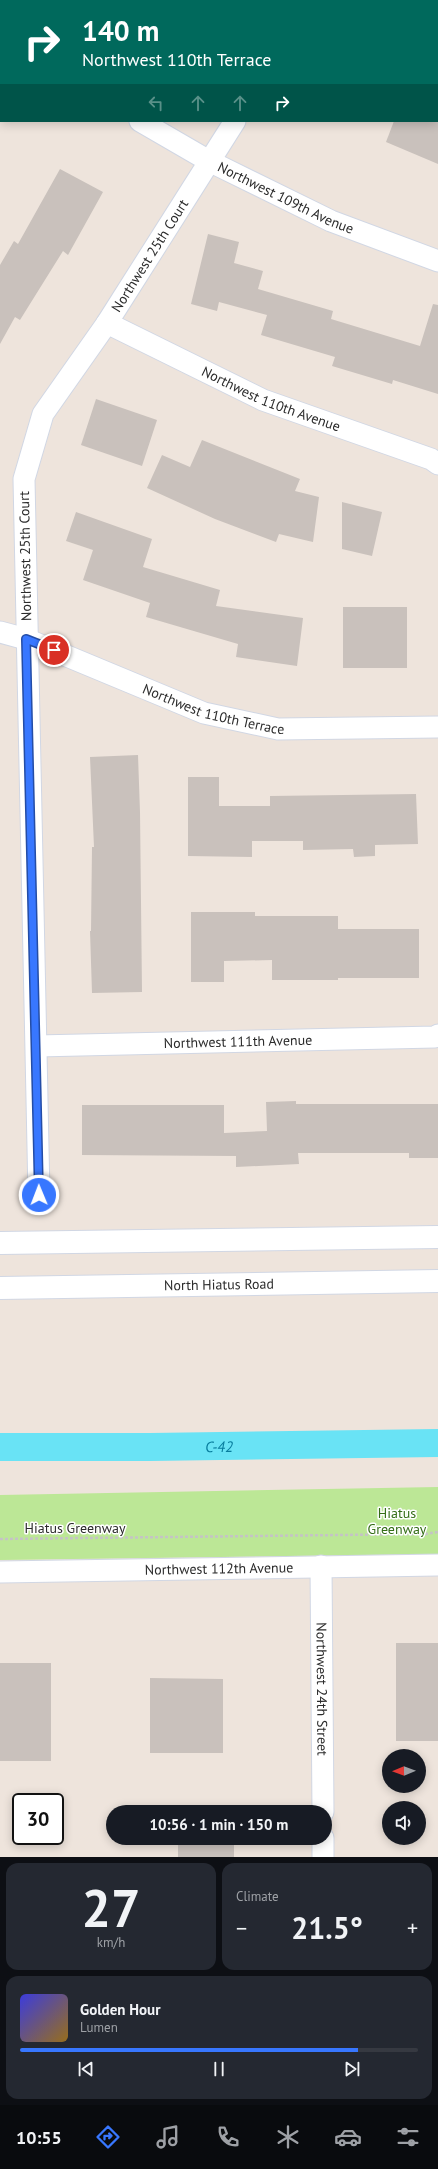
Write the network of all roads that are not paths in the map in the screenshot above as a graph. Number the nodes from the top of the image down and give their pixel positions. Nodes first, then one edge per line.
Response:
1 (142, 122) edge
2 (234, 122) edge
3 (209, 161) junction
4 (438, 261) edge
5 (107, 323) junction
6 (438, 464) edge
7 (0, 632) edge
8 (26, 639) junction
9 (438, 726) edge
10 (438, 1035) edge
11 (37, 1046) junction
12 (39, 1195) dead end
13 (438, 1237) edge
14 (0, 1243) edge
15 (438, 1281) edge
16 (0, 1288) edge
17 (438, 1565) edge
18 (321, 1566) junction
19 (0, 1572) edge
20 (323, 1805) edge
21 (323, 1845) edge
22 (323, 1857) edge

1 - 3 street, Northwest 109th Avenue
2 - 3 street, Northwest 25th Court
3 - 4 street, Northwest 109th Avenue
3 - 5 street, Northwest 25th Court
5 - 6 street, Northwest 110th Avenue
5 - 8 street, Northwest 25th Court
7 - 8 street, Northwest 110th Terrace
8 - 9 street, Northwest 110th Terrace
8 - 11 street, Northwest 25th Court
10 - 11 street, Northwest 111th Avenue
11 - 12 street, Northwest 25th Court
13 - 14 main road
15 - 16 main road, North Hiatus Road
17 - 18 street, Northwest 112th Avenue
18 - 19 street, Northwest 112th Avenue
18 - 20 street, Northwest 24th Street
21 - 22 street

